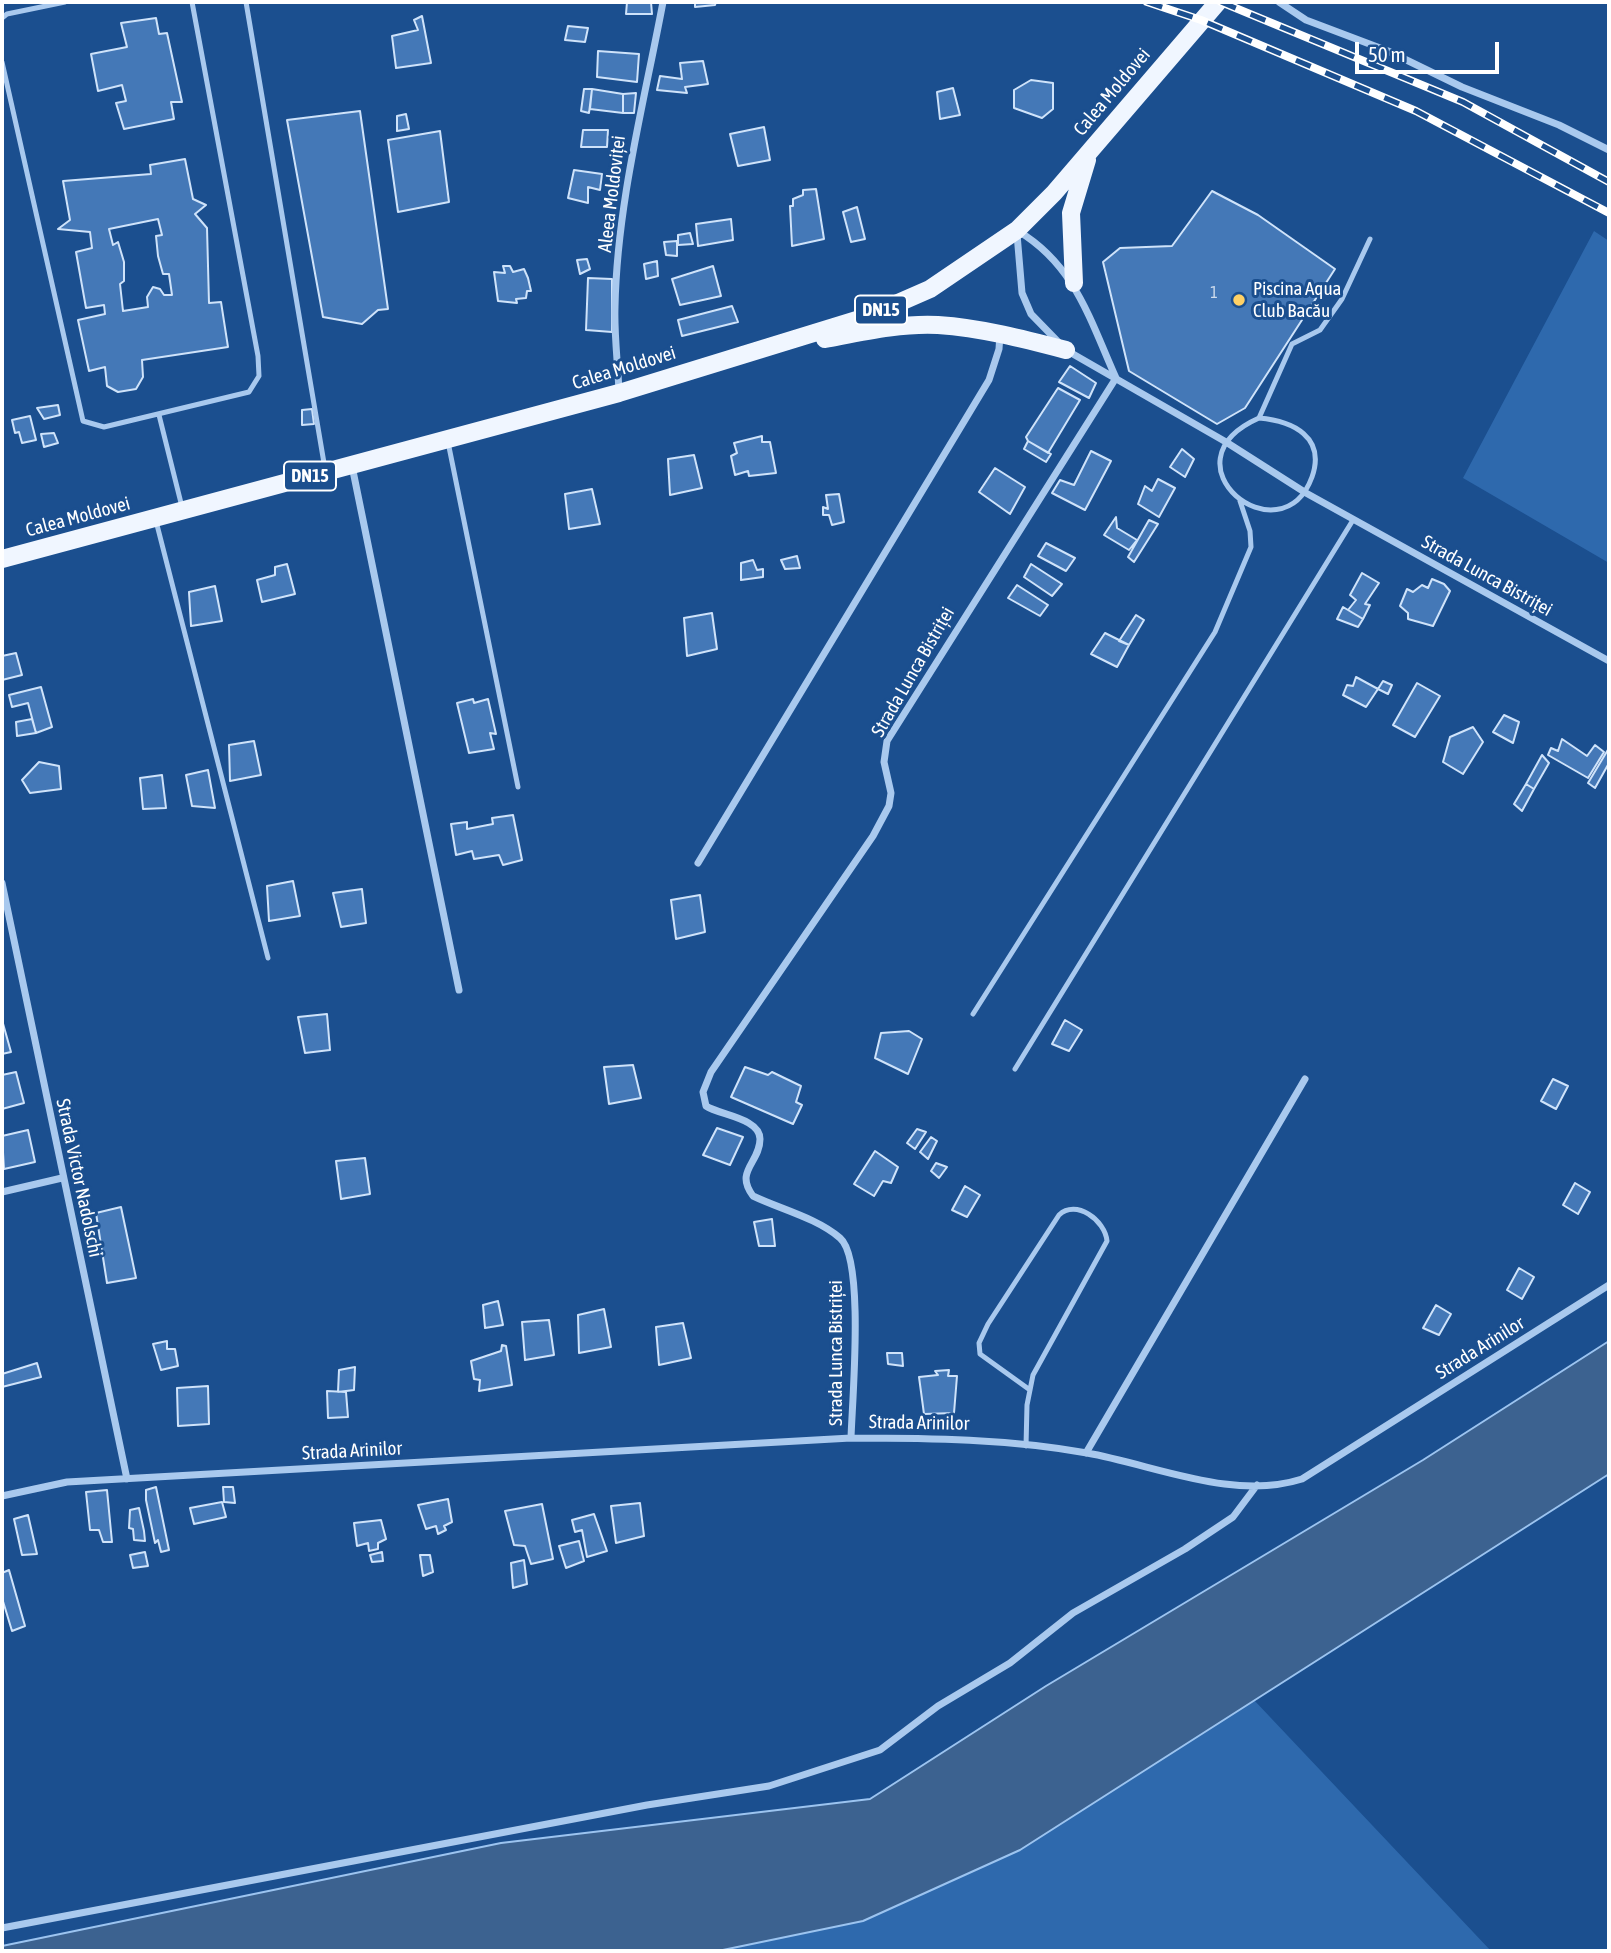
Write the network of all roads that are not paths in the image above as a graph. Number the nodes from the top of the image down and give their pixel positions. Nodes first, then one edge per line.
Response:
1 (65, 2) edge
2 (192, 2) edge
3 (246, 2) edge
4 (663, 2) edge
5 (1217, 2) edge
6 (1279, 2) edge
7 (2, 18) edge
8 (2, 62) edge
9 (1609, 150) edge
10 (1090, 152) junction
11 (1017, 230) junction
12 (1370, 239) dead end
13 (1074, 283) junction
14 (1000, 333) junction
15 (1066, 350) junction
16 (729, 358) junction
17 (1116, 378) junction
18 (619, 393) junction
19 (159, 415) junction
20 (1259, 418) junction
21 (447, 439) junction
22 (1226, 442) junction
23 (352, 465) junction
24 (326, 472) junction
25 (1306, 493) junction
26 (1240, 501) junction
27 (183, 510) junction
28 (155, 518) junction
29 (1353, 520) junction
30 (2, 559) edge
31 (1609, 661) edge
32 (518, 788) dead end
33 (698, 863) dead end
34 (2, 883) edge
35 (268, 958) dead end
36 (459, 990) dead end
37 (974, 1014) dead end
38 (1015, 1069) dead end
39 (1305, 1079) dead end
40 (62, 1178) junction
41 (2, 1192) edge
42 (1609, 1285) edge
43 (1030, 1390) junction
44 (851, 1438) junction
45 (1026, 1446) junction
46 (1086, 1453) junction
47 (127, 1479) junction
48 (1257, 1485) junction
49 (2, 1496) edge
50 (2, 1928) edge

1 - 7 lane
2 - 19 lane
3 - 24 lane
4 - 18 street, Aleea Moldoviței
5 - 10 main road, Calea Moldovei / DN15
6 - 9 street
8 - 19 lane
10 - 11 main road, Calea Moldovei / DN15
10 - 13 main road
11 - 13 street
11 - 15 street
11 - 16 main road, Calea Moldovei / DN15
12 - 20 lane
13 - 17 street
14 - 15 main road
14 - 16 main road
14 - 33 street
15 - 17 street
16 - 18 main road, Calea Moldovei / DN15
17 - 22 street, Strada Lunca Bistriței
17 - 44 street, Strada Lunca Bistriței
18 - 21 main road, Calea Moldovei / DN15
19 - 27 lane
20 - 22 lane
20 - 25 lane
21 - 23 main road, Calea Moldovei / DN15
21 - 32 lane
22 - 25 street, Strada Lunca Bistriței
22 - 26 lane
23 - 24 main road, Calea Moldovei / DN15
23 - 36 street
24 - 27 main road, Calea Moldovei / DN15
25 - 26 lane
25 - 29 street, Strada Lunca Bistriței
26 - 37 lane
27 - 28 main road, Calea Moldovei / DN15
28 - 30 main road, Calea Moldovei / DN15
28 - 35 lane
29 - 31 street, Strada Lunca Bistriței
29 - 38 lane
34 - 40 street, Strada Victor Nadolschi
39 - 46 street
40 - 41 street
40 - 47 street, Strada Victor Nadolschi
42 - 48 street, Strada Arinilor
43 - 43 lane
43 - 45 lane
44 - 45 street, Strada Arinilor
44 - 47 street, Strada Arinilor
45 - 46 street, Strada Arinilor
46 - 48 street, Strada Arinilor
47 - 49 street, Strada Arinilor
48 - 50 street

